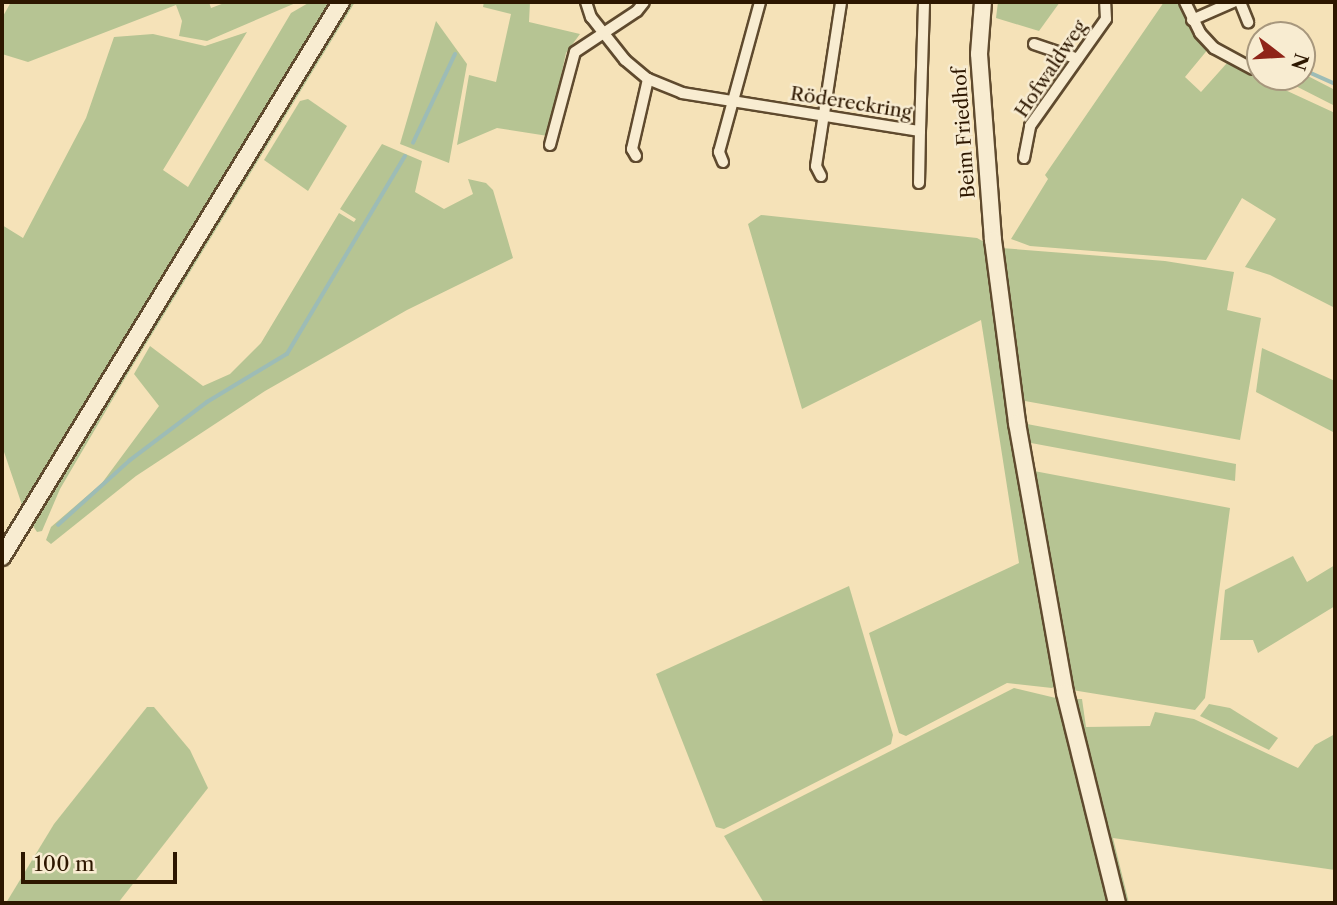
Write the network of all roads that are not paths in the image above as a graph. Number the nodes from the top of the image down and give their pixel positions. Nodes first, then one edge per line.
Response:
1 (341, 2) edge
2 (586, 2) edge
3 (644, 2) edge
4 (760, 2) edge
5 (841, 2) edge
6 (924, 2) edge
7 (983, 2) edge
8 (1105, 2) edge
9 (1185, 2) edge
10 (1233, 2) edge
11 (1240, 2) edge
12 (1192, 20) junction
13 (1248, 21) edge
14 (602, 32) junction
15 (1034, 44) dead end
16 (1078, 59) junction
17 (1246, 66) edge
18 (648, 79) junction
19 (732, 103) junction
20 (822, 116) junction
21 (920, 131) junction
22 (550, 145) dead end
23 (636, 156) dead end
24 (1024, 158) dead end
25 (723, 162) dead end
26 (821, 176) dead end
27 (919, 183) dead end
28 (2, 556) edge
29 (1117, 903) edge

1 - 28 main road
2 - 14 street, Rödereckring
3 - 14 street
4 - 19 street
5 - 20 street
6 - 21 street, Rödereckring
7 - 29 main road, Beim Friedhof
8 - 16 street, Hofwaldweg
9 - 12 street
10 - 12 street
11 - 13 street
12 - 17 street
14 - 18 street, Rödereckring
14 - 22 street
15 - 16 street
16 - 24 street, Hofwaldweg
18 - 19 street, Rödereckring
18 - 23 street
19 - 20 street, Rödereckring
19 - 25 street
20 - 21 street, Rödereckring
20 - 26 street
21 - 27 street

